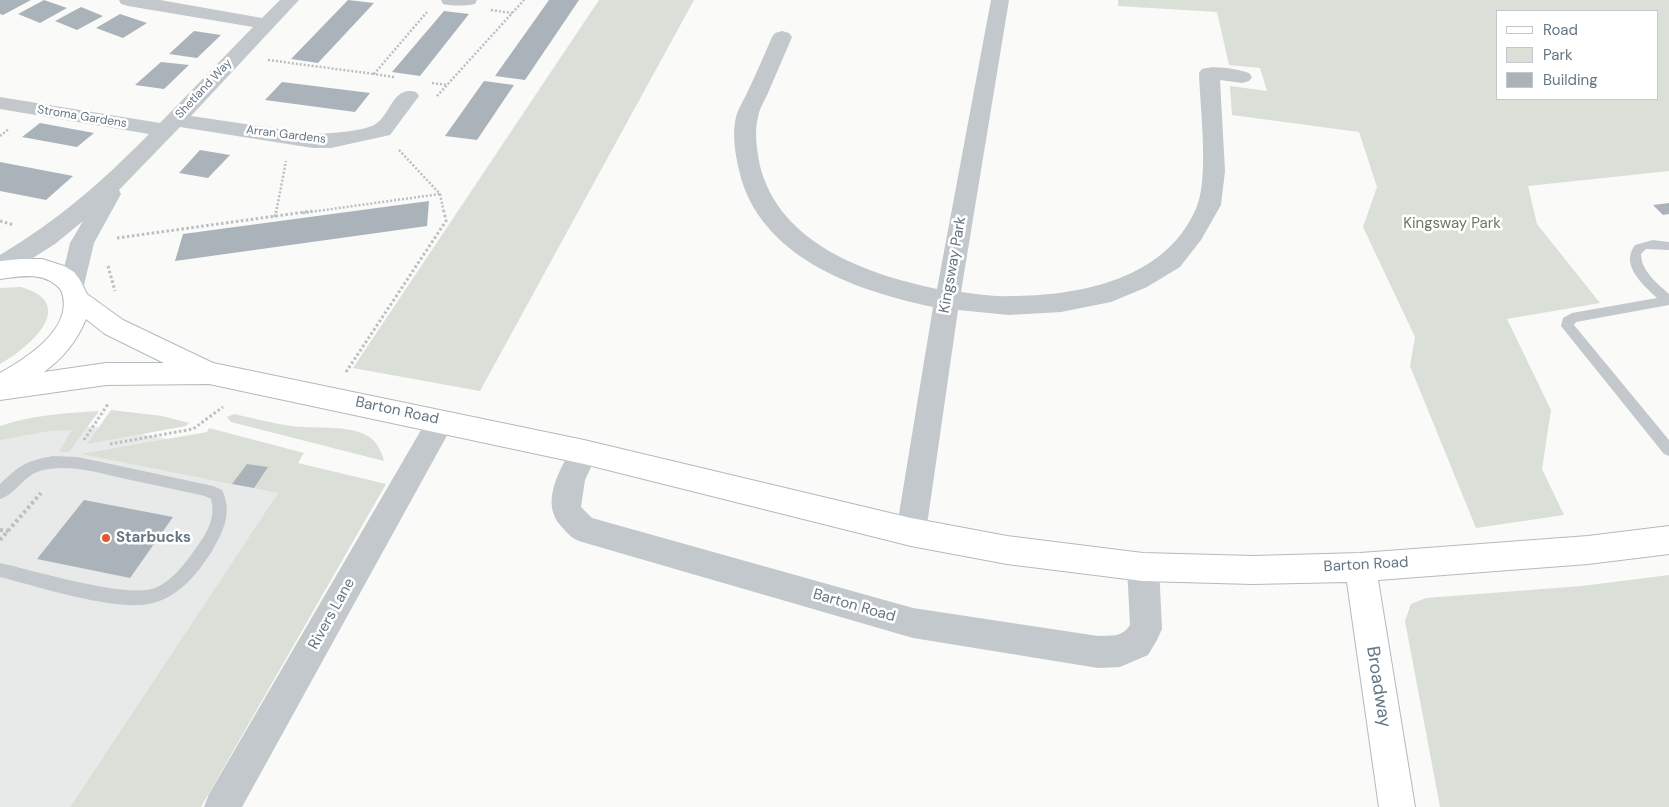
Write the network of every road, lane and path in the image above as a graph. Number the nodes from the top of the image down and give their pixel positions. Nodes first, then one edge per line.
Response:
1 (128, 0) edge
2 (290, 0) edge
3 (450, 0) edge
4 (468, 0) edge
5 (524, 0) edge
6 (1000, 0) edge
7 (431, 7) dead end
8 (266, 24) junction
9 (782, 37) dead end
10 (236, 56) junction
11 (374, 74) junction
12 (1242, 77) dead end
13 (429, 82) dead end
14 (447, 85) junction
15 (406, 87) joint
16 (436, 98) dead end
17 (0, 103) edge
18 (170, 125) junction
19 (382, 130) junction
20 (291, 138) junction
21 (118, 179) junction
22 (440, 194) junction
23 (275, 217) junction
24 (115, 238) dead end
25 (1669, 246) edge
26 (0, 268) edge
27 (75, 292) junction
28 (947, 300) junction
29 (1668, 300) edge
30 (209, 373) junction
31 (256, 383) junction
32 (0, 387) edge
33 (112, 397) dead end
34 (330, 397) junction
35 (440, 420) junction
36 (77, 450) junction
37 (1669, 450) edge
38 (584, 452) junction
39 (67, 463) junction
40 (1, 489) edge
41 (0, 530) edge
42 (8, 531) junction
43 (911, 532) junction
44 (0, 540) edge
45 (1669, 540) edge
46 (1360, 566) junction
47 (1143, 567) junction
48 (0, 570) edge
49 (222, 807) edge
50 (1396, 807) edge

1 - 8 street
2 - 8 street, Shetland Way
3 - 4 street
5 - 14 path
6 - 28 street, Kingsway Park
7 - 11 path
8 - 10 street, Shetland Way
9 - 28 street
10 - 11 path
10 - 18 street, Shetland Way
11 - 15 path
12 - 28 street
13 - 14 path
14 - 16 path
15 - 19 street
17 - 18 street, Stroma Gardens
18 - 20 street, Arran Gardens
18 - 21 street, Shetland Way
19 - 20 street, Arran Gardens
19 - 22 path
20 - 23 path
21 - 26 street, Shetland Way
21 - 27 street, Shetland Way
22 - 23 path
22 - 34 path
23 - 24 path
25 - 29 lane
26 - 27 main road, Barton Road
27 - 30 main road, Barton Road
27 - 32 main road
28 - 43 street, Kingsway Park
29 - 37 lane
30 - 31 main road, Barton Road
30 - 32 main road, Barton Road
31 - 34 main road, Barton Road
31 - 36 path
33 - 36 path
34 - 35 main road, Barton Road
35 - 38 main road, Barton Road
35 - 49 street, Rivers Lane
36 - 39 path
38 - 43 main road, Barton Road
38 - 47 street, Barton Road
39 - 40 lane
39 - 42 path
39 - 48 lane
41 - 42 path
42 - 44 path
43 - 47 main road, Barton Road
45 - 46 main road, Barton Road
46 - 47 main road, Barton Road
46 - 50 main road, Broadway

